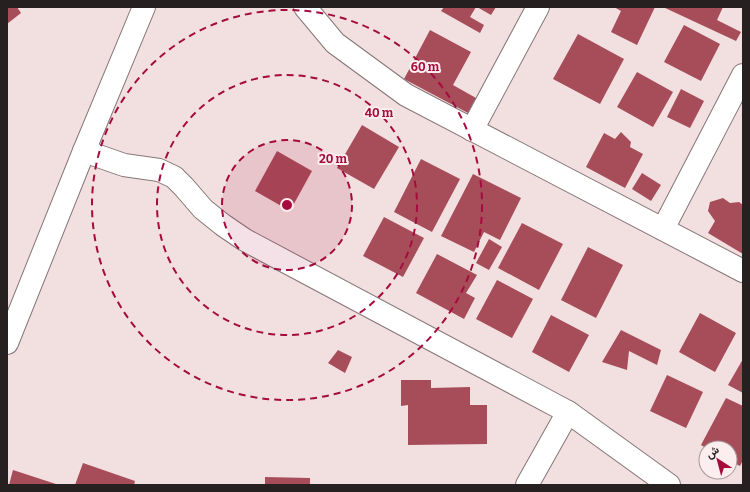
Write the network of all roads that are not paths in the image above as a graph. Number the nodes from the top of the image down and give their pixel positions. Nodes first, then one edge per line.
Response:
1 (144, 7) edge
2 (305, 7) edge
3 (538, 7) edge
4 (743, 75) edge
5 (472, 130) junction
6 (84, 150) junction
7 (663, 230) junction
8 (743, 271) edge
9 (7, 343) edge
10 (568, 412) junction
11 (527, 485) edge
12 (669, 485) edge

1 - 6 street
2 - 5 street
3 - 5 street
4 - 7 street
5 - 7 street
6 - 9 street
6 - 10 street
7 - 8 street
10 - 11 street
10 - 12 street

